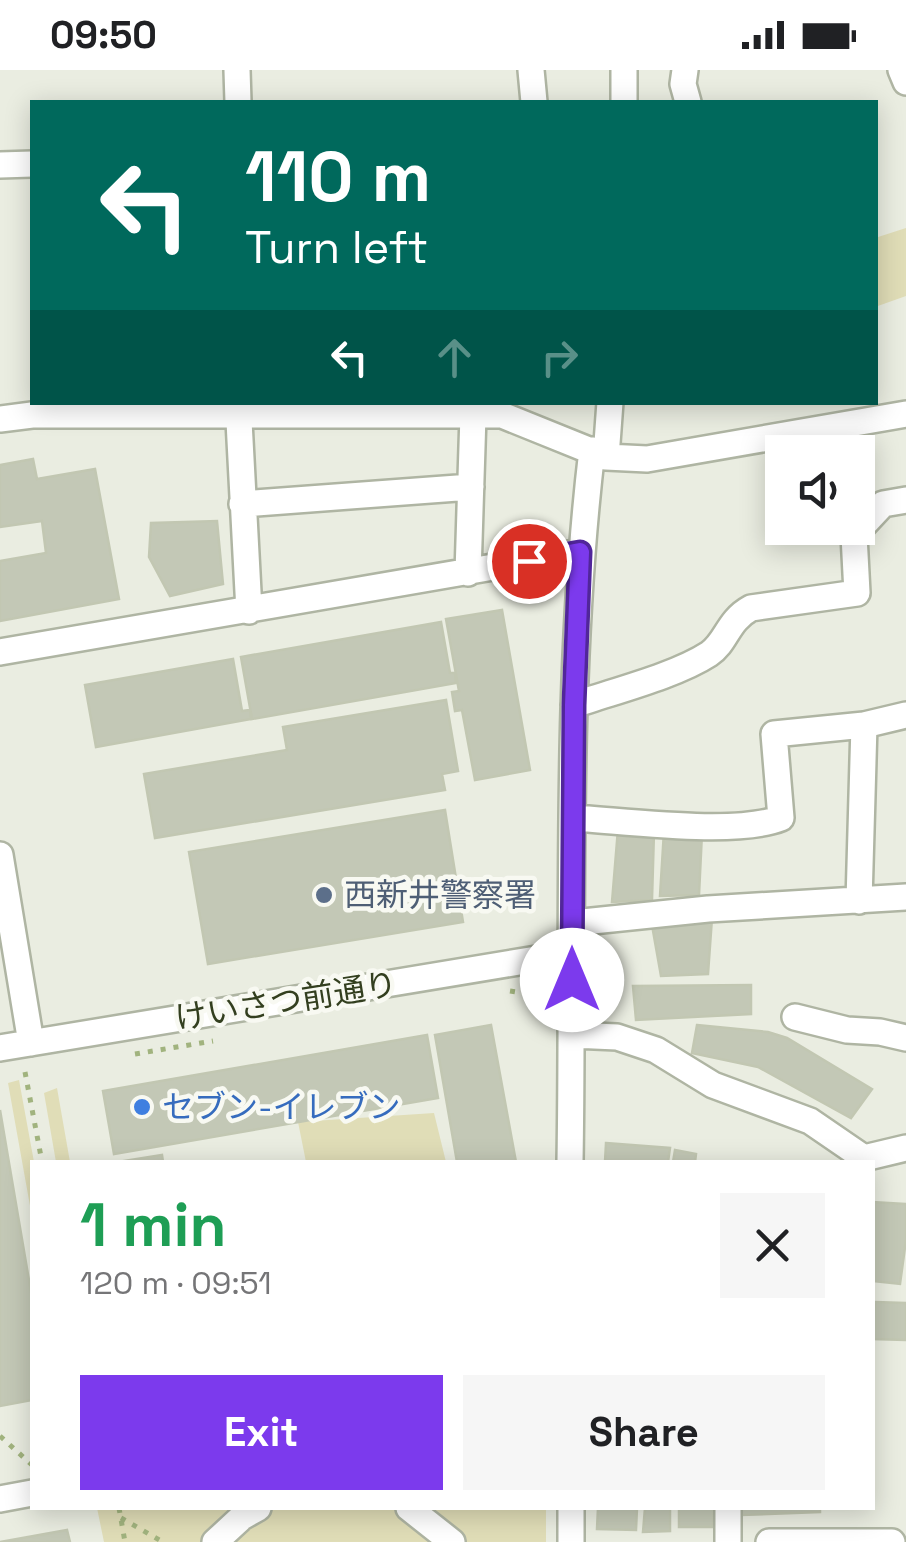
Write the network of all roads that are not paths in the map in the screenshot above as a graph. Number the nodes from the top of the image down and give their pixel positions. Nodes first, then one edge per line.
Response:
1 (238, 70) edge
2 (531, 70) edge
3 (624, 70) edge
4 (685, 70) edge
5 (901, 70) edge
6 (906, 82) edge
7 (238, 100) edge
8 (534, 100) edge
9 (624, 100) edge
10 (687, 100) edge
11 (30, 164) edge
12 (0, 165) edge
13 (609, 405) edge
14 (238, 408) edge
15 (341, 408) edge
16 (442, 409) edge
17 (889, 409) edge
18 (533, 413) edge
19 (472, 415) junction
20 (0, 419) edge
21 (818, 435) edge
22 (765, 447) edge
23 (599, 453) junction
24 (470, 487) junction
25 (906, 500) edge
26 (242, 504) junction
27 (875, 511) edge
28 (853, 545) edge
29 (580, 552) junction
30 (468, 573) junction
31 (249, 611) junction
32 (0, 652) edge
33 (574, 705) junction
34 (906, 715) edge
35 (864, 724) junction
36 (574, 818) junction
37 (0, 855) edge
38 (906, 897) edge
39 (859, 901) junction
40 (573, 922) junction
41 (573, 953) junction
42 (796, 1017) dead end
43 (572, 1035) junction
44 (906, 1038) edge
45 (32, 1044) junction
46 (0, 1048) edge
47 (906, 1148) edge
48 (570, 1160) edge
49 (30, 1494) edge
50 (0, 1499) edge
51 (254, 1510) edge
52 (412, 1510) edge
53 (571, 1510) edge
54 (728, 1510) edge
55 (215, 1542) edge
56 (452, 1542) edge
57 (571, 1542) edge
58 (728, 1542) edge
59 (769, 1542) edge
60 (892, 1542) edge

1 - 7 street
2 - 8 street
3 - 9 street
4 - 10 street
5 - 6 street
11 - 12 street
13 - 23 street
14 - 15 street
14 - 20 street
14 - 26 street
15 - 16 street
16 - 19 street
17 - 21 street
18 - 19 street
18 - 23 street
19 - 24 street
22 - 23 street
23 - 29 street
24 - 26 street
24 - 30 street
25 - 27 street
26 - 31 street
28 - 33 street
29 - 30 street
29 - 33 street
30 - 31 street
31 - 32 street
33 - 36 street
34 - 35 street
35 - 36 street
35 - 39 street
36 - 40 street
37 - 45 street
38 - 39 street
39 - 40 street
40 - 41 street
41 - 43 street
41 - 45 street, けいさつ前通り
42 - 44 street
43 - 47 street
43 - 48 street
45 - 46 street, けいさつ前通り
49 - 50 street
51 - 55 street
52 - 56 street
53 - 57 street
54 - 58 street
59 - 60 street

